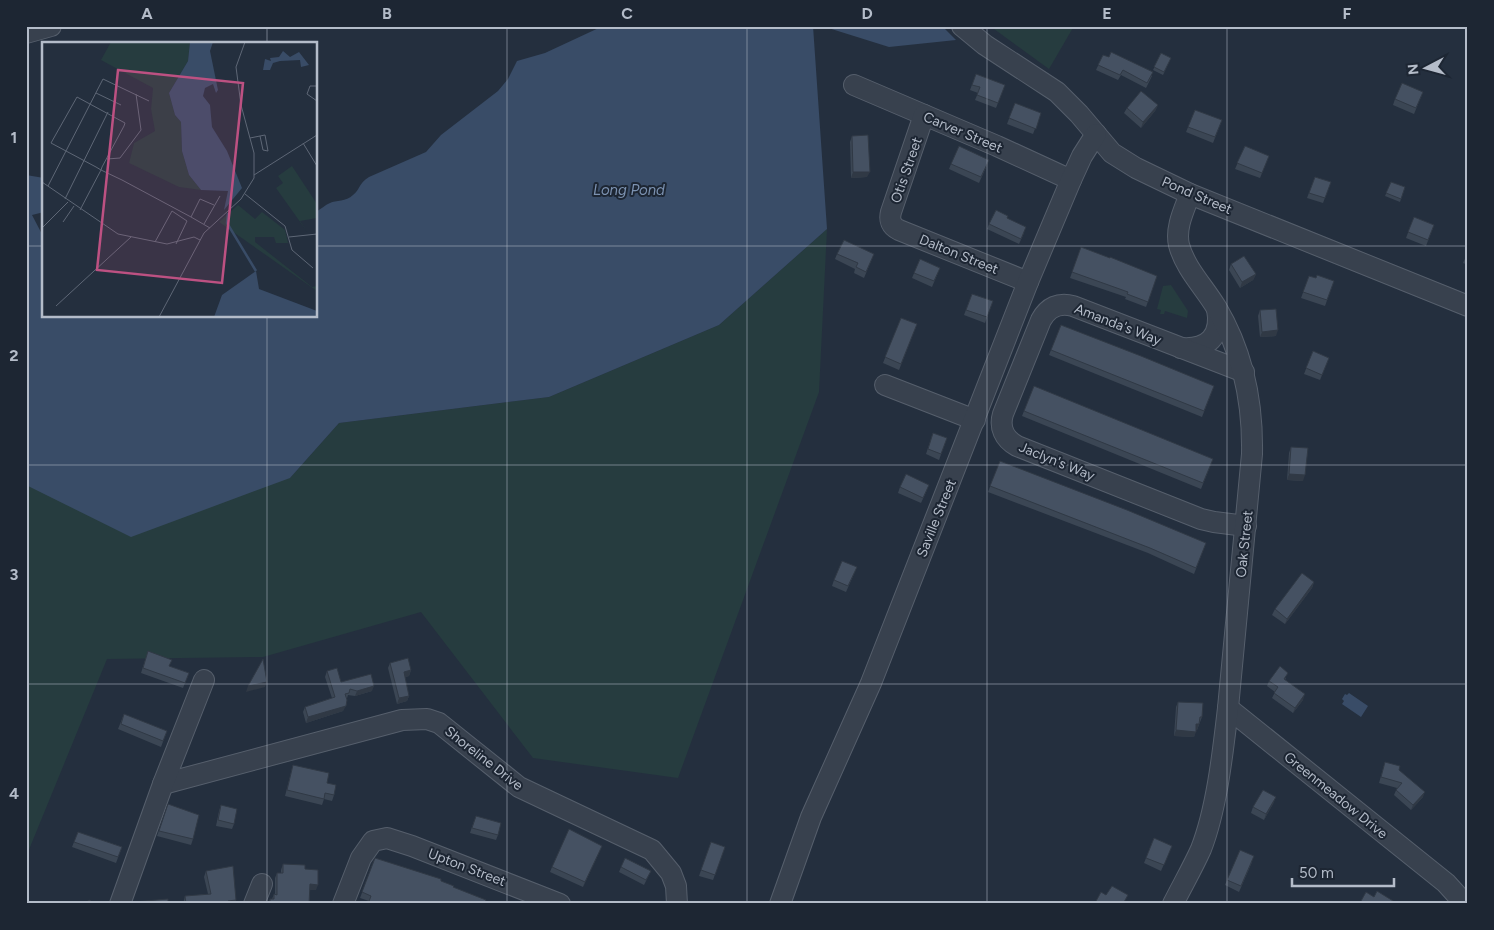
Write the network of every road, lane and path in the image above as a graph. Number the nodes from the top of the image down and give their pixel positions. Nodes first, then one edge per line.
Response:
1 (51, 26) edge
2 (962, 26) edge
3 (26, 33) edge
4 (854, 85) dead end
5 (924, 116) junction
6 (1096, 134) junction
7 (1071, 180) junction
8 (1190, 194) junction
9 (892, 224) joint
10 (1028, 282) junction
11 (1054, 306) joint
12 (1468, 306) edge
13 (1217, 309) junction
14 (1181, 348) junction
15 (1244, 372) junction
16 (885, 385) dead end
17 (975, 420) junction
18 (1246, 526) junction
19 (204, 680) dead end
20 (1228, 708) junction
21 (162, 784) junction
22 (262, 884) dead end
23 (120, 904) edge
24 (254, 904) edge
25 (344, 904) edge
26 (560, 904) edge
27 (677, 904) edge
28 (780, 904) edge
29 (1173, 904) edge
30 (1465, 904) edge

1 - 3 street
2 - 6 street, Pond Street
4 - 5 street, Carver Street
5 - 7 street, Carver Street
5 - 9 street, Otis Street
6 - 7 street, Saville Street
6 - 8 street, Pond Street
7 - 10 street, Saville Street
8 - 12 street, Pond Street
8 - 13 street, Oak Street
9 - 10 street, Dalton Street
10 - 17 street, Saville Street
11 - 14 street, Amanda's Way
11 - 18 street, Jaclyn's Way
13 - 14 street
13 - 15 street, Oak Street
14 - 15 street, Amanda's Way
15 - 18 street, Oak Street
16 - 17 street
17 - 28 street, Saville Street
18 - 20 street, Oak Street
19 - 21 street
20 - 29 street, Oak Street
20 - 30 street, Greenmeadow Drive
21 - 23 street
21 - 27 street, Shoreline Drive
22 - 24 street
25 - 26 street, Upton Street

